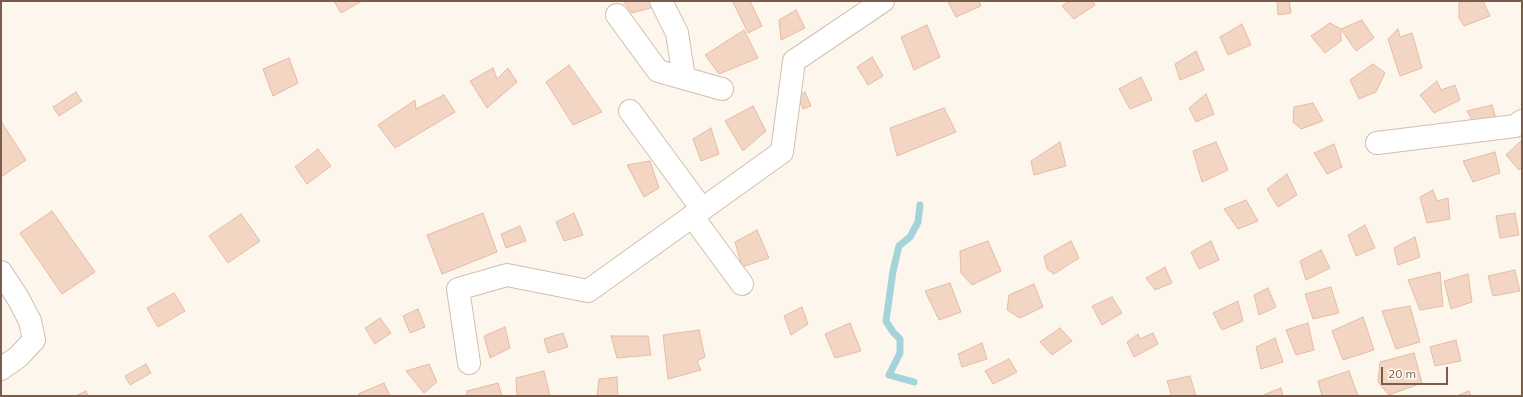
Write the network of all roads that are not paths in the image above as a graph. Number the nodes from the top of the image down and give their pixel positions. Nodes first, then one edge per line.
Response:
1 (661, 1) edge
2 (883, 1) edge
3 (617, 15) dead end
4 (684, 78) junction
5 (722, 88) dead end
6 (630, 111) dead end
7 (1522, 121) edge
8 (1377, 143) dead end
9 (697, 212) junction
10 (1, 272) edge
11 (742, 284) dead end
12 (469, 363) dead end
13 (1, 369) edge

1 - 4 street
2 - 9 street
3 - 4 street
4 - 5 street
6 - 9 street
7 - 8 street
9 - 11 street
9 - 12 street
10 - 13 street

